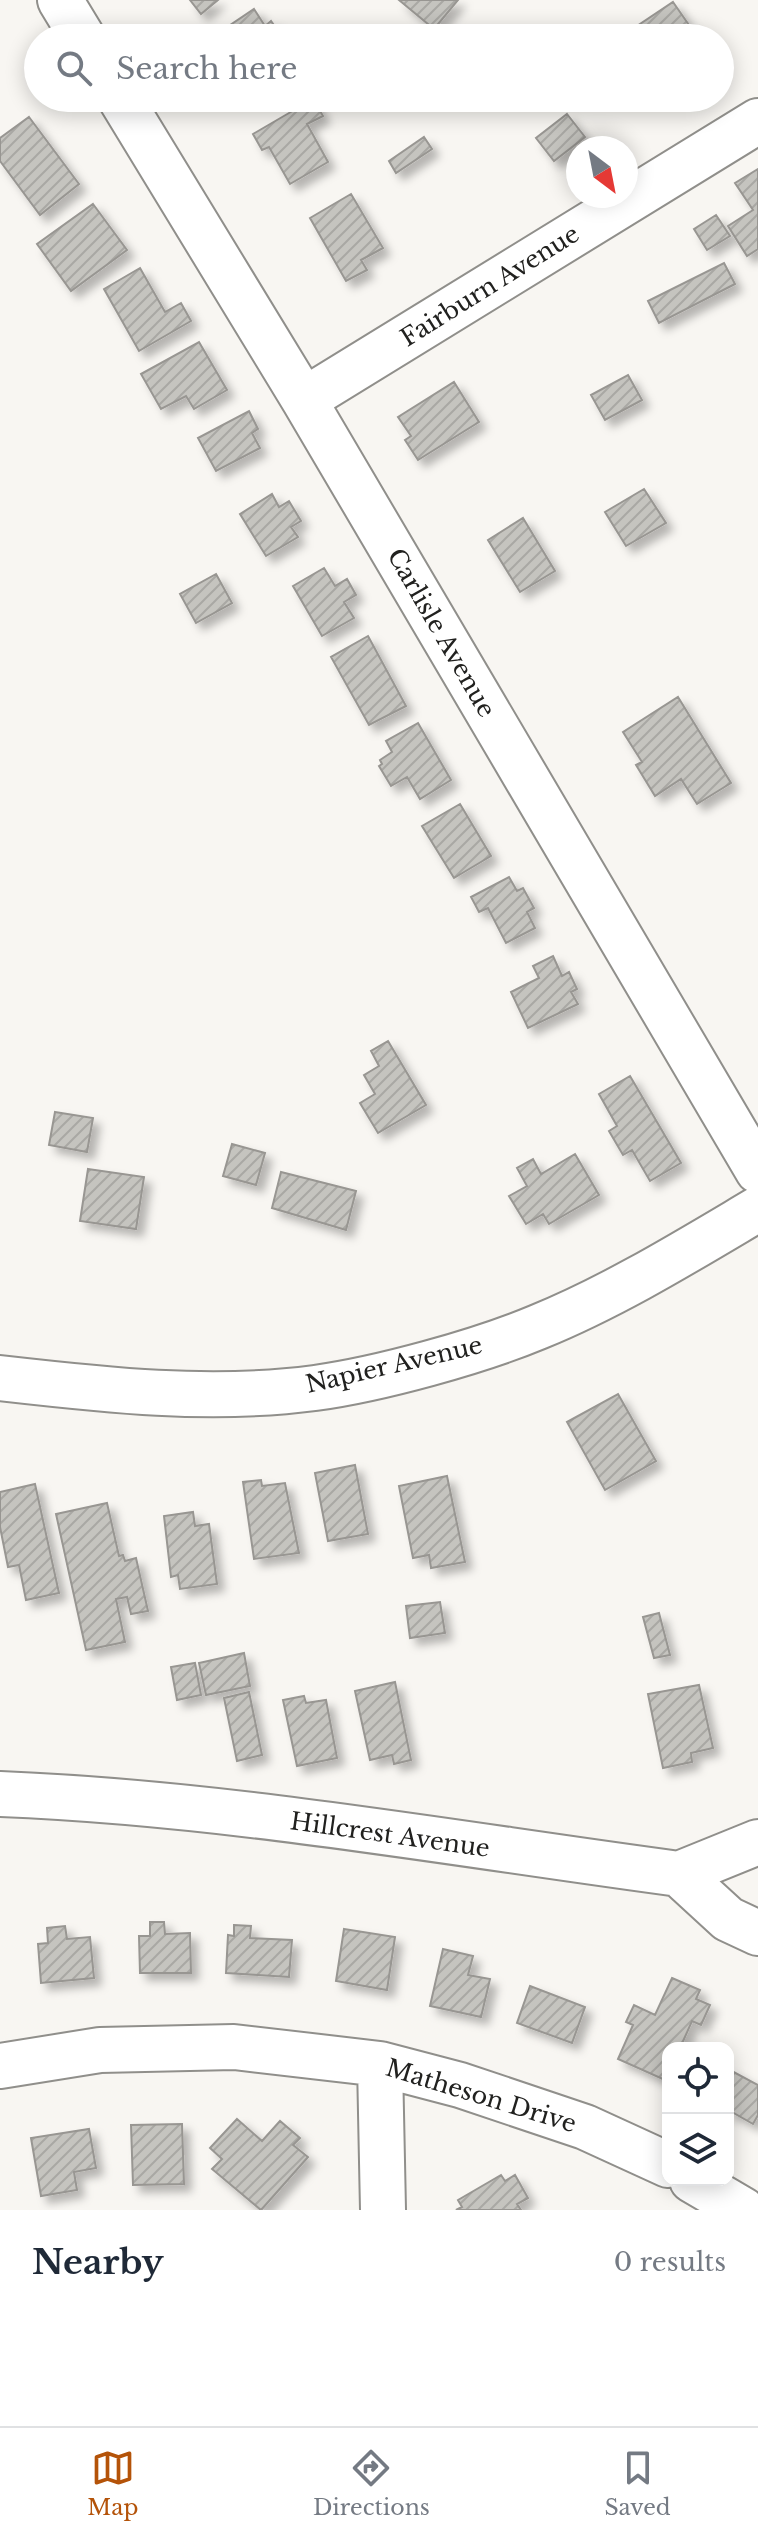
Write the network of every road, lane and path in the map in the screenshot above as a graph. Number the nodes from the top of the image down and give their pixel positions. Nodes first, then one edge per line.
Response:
1 (60, 0) edge
2 (75, 24) edge
3 (129, 112) edge
4 (758, 121) edge
5 (304, 400) junction
6 (758, 1171) edge
7 (758, 1209) edge
8 (0, 1378) edge
9 (0, 1794) edge
10 (758, 1842) edge
11 (679, 1874) junction
12 (758, 1933) edge
13 (380, 2064) junction
14 (0, 2066) edge
15 (662, 2162) edge
16 (702, 2186) edge
17 (383, 2210) edge
18 (743, 2210) edge

1 - 2 street
3 - 5 street, Carlisle Avenue
4 - 5 street, Fairburn Avenue
5 - 6 street, Carlisle Avenue
7 - 8 street, Napier Avenue
9 - 11 street, Hillcrest Avenue
10 - 11 street
11 - 12 street
13 - 14 street, Matheson Drive
13 - 15 street, Matheson Drive
13 - 17 street
16 - 18 street

